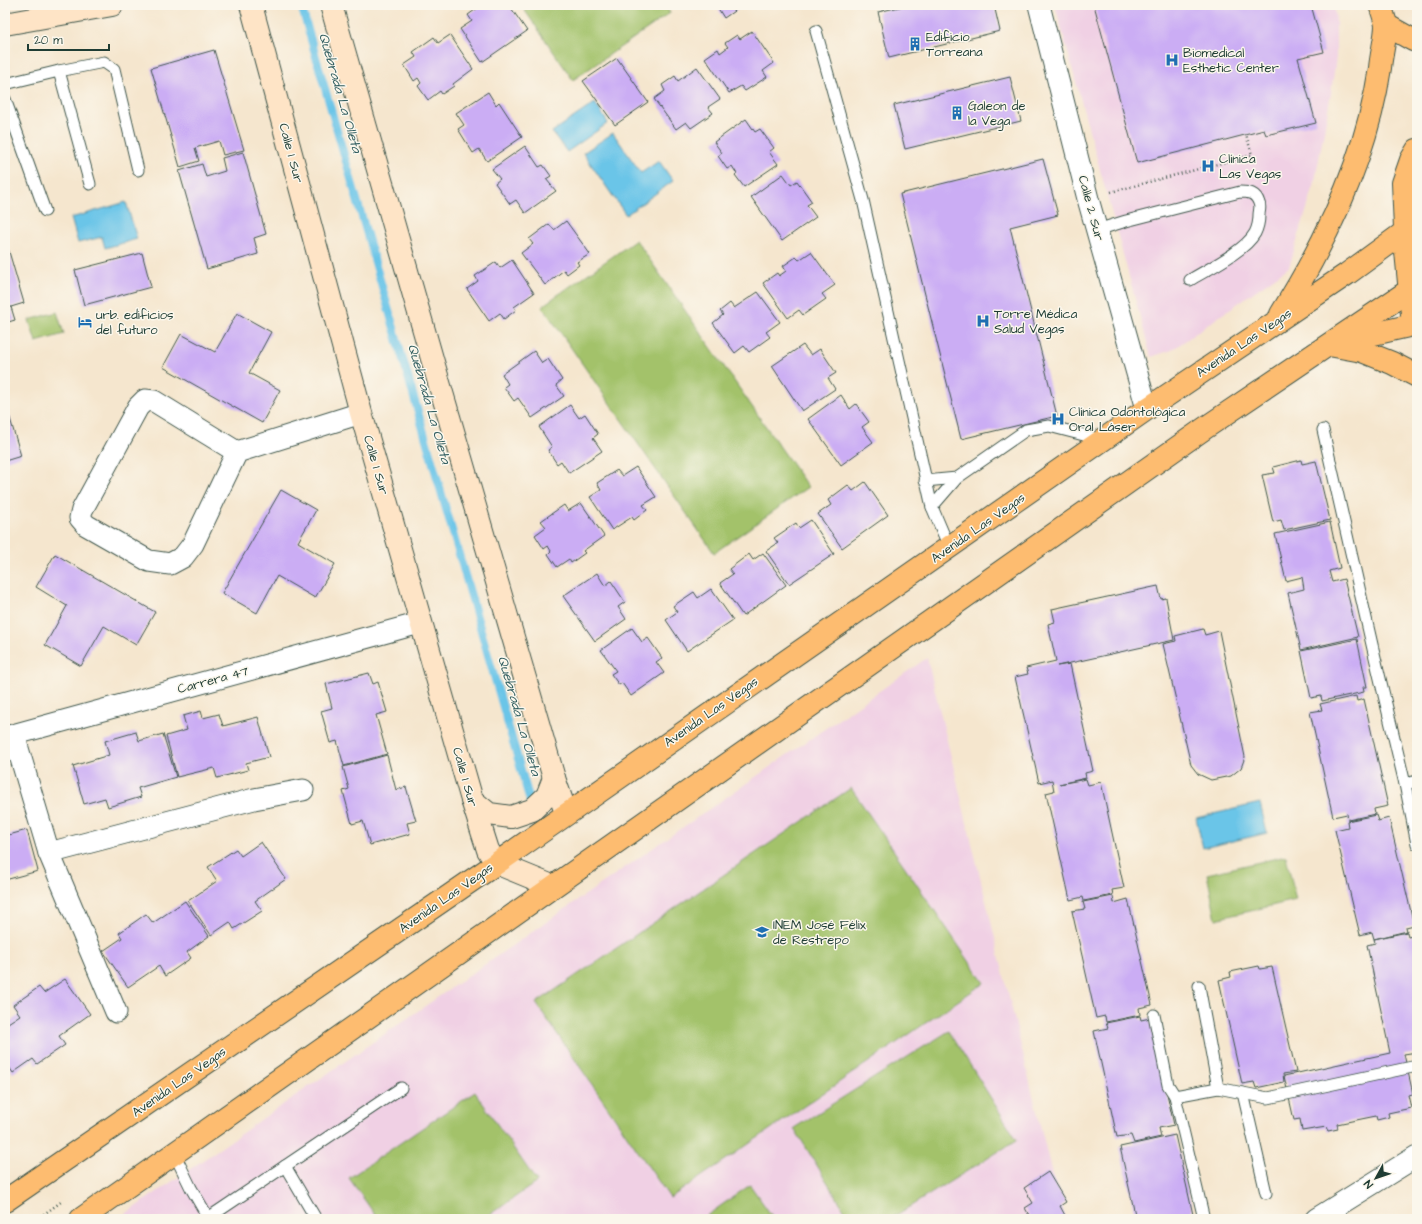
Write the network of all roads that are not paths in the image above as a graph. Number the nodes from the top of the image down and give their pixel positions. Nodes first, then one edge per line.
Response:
1 (112, 5) edge
2 (251, 5) edge
3 (332, 5) edge
4 (1039, 5) edge
5 (1383, 15) edge
6 (5, 24) edge
7 (816, 31) dead end
8 (1417, 41) edge
9 (60, 71) junction
10 (5, 84) edge
11 (5, 99) edge
12 (1417, 150) edge
13 (138, 170) dead end
14 (90, 184) dead end
15 (45, 211) dead end
16 (1411, 227) edge
17 (1097, 230) junction
18 (1190, 280) dead end
19 (1413, 288) edge
20 (1276, 322) junction
21 (1416, 328) edge
22 (1328, 345) junction
23 (1417, 376) edge
24 (1148, 409) junction
25 (361, 412) junction
26 (1323, 430) dead end
27 (1104, 440) junction
28 (237, 452) junction
29 (957, 478) junction
30 (925, 481) junction
31 (932, 507) junction
32 (949, 548) junction
33 (420, 623) junction
34 (10, 736) edge
35 (554, 778) junction
36 (1417, 780) edge
37 (1405, 784) junction
38 (303, 790) dead end
39 (472, 800) junction
40 (1413, 805) edge
41 (566, 813) junction
42 (1417, 844) edge
43 (49, 853) junction
44 (496, 863) junction
45 (552, 886) junction
46 (1199, 986) dead end
47 (116, 1012) dead end
48 (1154, 1015) dead end
49 (1417, 1066) edge
50 (401, 1088) dead end
51 (1218, 1088) junction
52 (1243, 1093) junction
53 (1175, 1096) junction
54 (174, 1153) junction
55 (1417, 1156) edge
56 (285, 1166) junction
57 (1266, 1193) dead end
58 (5, 1201) edge
59 (208, 1218) edge
60 (81, 1219) edge
61 (316, 1219) edge
62 (1204, 1219) edge
63 (1316, 1219) edge

1 - 6 street
2 - 25 street, Calle 1 Sur
3 - 35 street
4 - 17 street, Calle 2 Sur
5 - 8 main road
5 - 20 main road
7 - 30 lane
9 - 10 lane
9 - 13 lane
9 - 14 lane
11 - 15 lane
12 - 16 main road
16 - 19 main road
16 - 20 main road, Avenida Las Vegas
17 - 18 lane
17 - 24 street, Calle 2 Sur
19 - 21 main road
19 - 22 main road
20 - 24 main road, Avenida Las Vegas
21 - 22 main road
22 - 23 main road
22 - 45 main road
24 - 27 main road, Avenida Las Vegas
25 - 28 street
25 - 33 street, Calle 1 Sur
26 - 37 lane
27 - 29 lane
27 - 32 main road, Avenida Las Vegas
28 - 28 street
29 - 30 lane
29 - 31 lane
30 - 31 lane
31 - 32 lane
32 - 41 main road, Avenida Las Vegas
33 - 34 street, Carrera 47
33 - 39 street, Calle 1 Sur
34 - 43 street
35 - 39 street
35 - 41 street
36 - 37 lane
37 - 40 lane
38 - 43 street
39 - 44 street, Calle 1 Sur
40 - 42 lane
41 - 44 main road, Avenida Las Vegas
43 - 47 street
44 - 45 street
44 - 58 main road, Avenida Las Vegas
45 - 54 main road
46 - 51 lane
48 - 53 lane
49 - 52 lane
50 - 56 lane
51 - 52 lane
51 - 53 lane
52 - 57 lane
53 - 62 lane
54 - 59 lane
54 - 60 main road
55 - 63 street
56 - 59 lane
56 - 61 lane

